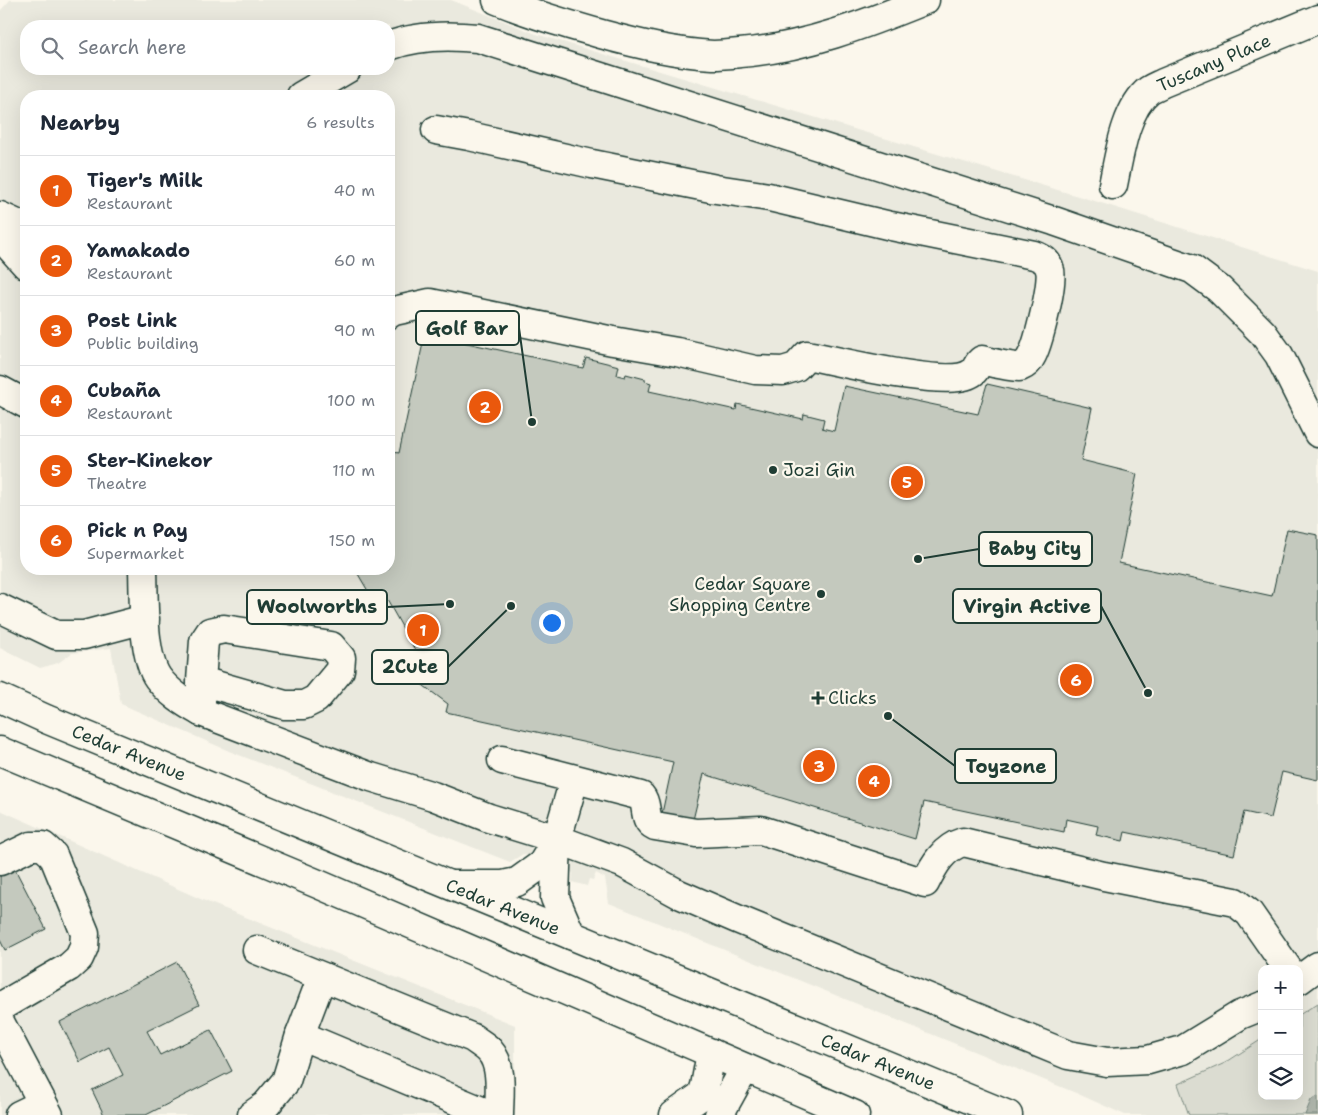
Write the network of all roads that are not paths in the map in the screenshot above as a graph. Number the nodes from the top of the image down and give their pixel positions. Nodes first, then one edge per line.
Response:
1 (497, 0) edge
2 (925, 0) edge
3 (1318, 19) edge
4 (395, 44) edge
5 (333, 82) edge
6 (315, 90) edge
7 (436, 130) dead end
8 (1113, 185) dead end
9 (0, 216) edge
10 (20, 225) edge
11 (0, 236) edge
12 (16, 258) edge
13 (395, 311) edge
14 (0, 390) edge
15 (20, 401) edge
16 (1318, 433) edge
17 (143, 575) edge
18 (0, 608) edge
19 (145, 619) junction
20 (201, 681) junction
21 (0, 698) edge
22 (200, 712) junction
23 (0, 751) edge
24 (502, 760) dead end
25 (574, 780) junction
26 (557, 839) junction
27 (0, 861) edge
28 (450, 885) junction
29 (571, 935) junction
30 (257, 950) dead end
31 (1288, 965) edge
32 (1318, 966) edge
33 (322, 977) junction
34 (1303, 981) edge
35 (0, 1007) edge
36 (1258, 1008) edge
37 (0, 1022) edge
38 (300, 1036) junction
39 (711, 1053) junction
40 (745, 1068) junction
41 (37, 1111) edge
42 (252, 1115) edge
43 (490, 1115) edge
44 (499, 1115) edge
45 (674, 1115) edge
46 (719, 1115) edge
47 (855, 1115) edge
48 (1008, 1115) edge

1 - 2 main road
3 - 8 main road, Tuscany Place
4 - 16 main road
5 - 6 main road
7 - 13 main road
9 - 10 main road
11 - 12 main road
14 - 15 main road
17 - 19 main road
18 - 19 main road
19 - 22 main road
20 - 20 main road
20 - 22 main road
21 - 28 main road, Cedar Avenue
22 - 26 main road
23 - 39 main road
24 - 25 main road
25 - 26 main road
25 - 31 main road
26 - 28 main road
26 - 29 main road
26 - 36 main road
27 - 35 main road
28 - 29 main road, Cedar Avenue
29 - 48 main road, Cedar Avenue
30 - 33 main road
32 - 34 main road
33 - 38 main road
33 - 44 main road
37 - 41 main road
38 - 42 main road
38 - 43 main road
39 - 40 main road
39 - 45 main road
40 - 46 main road
40 - 47 main road

